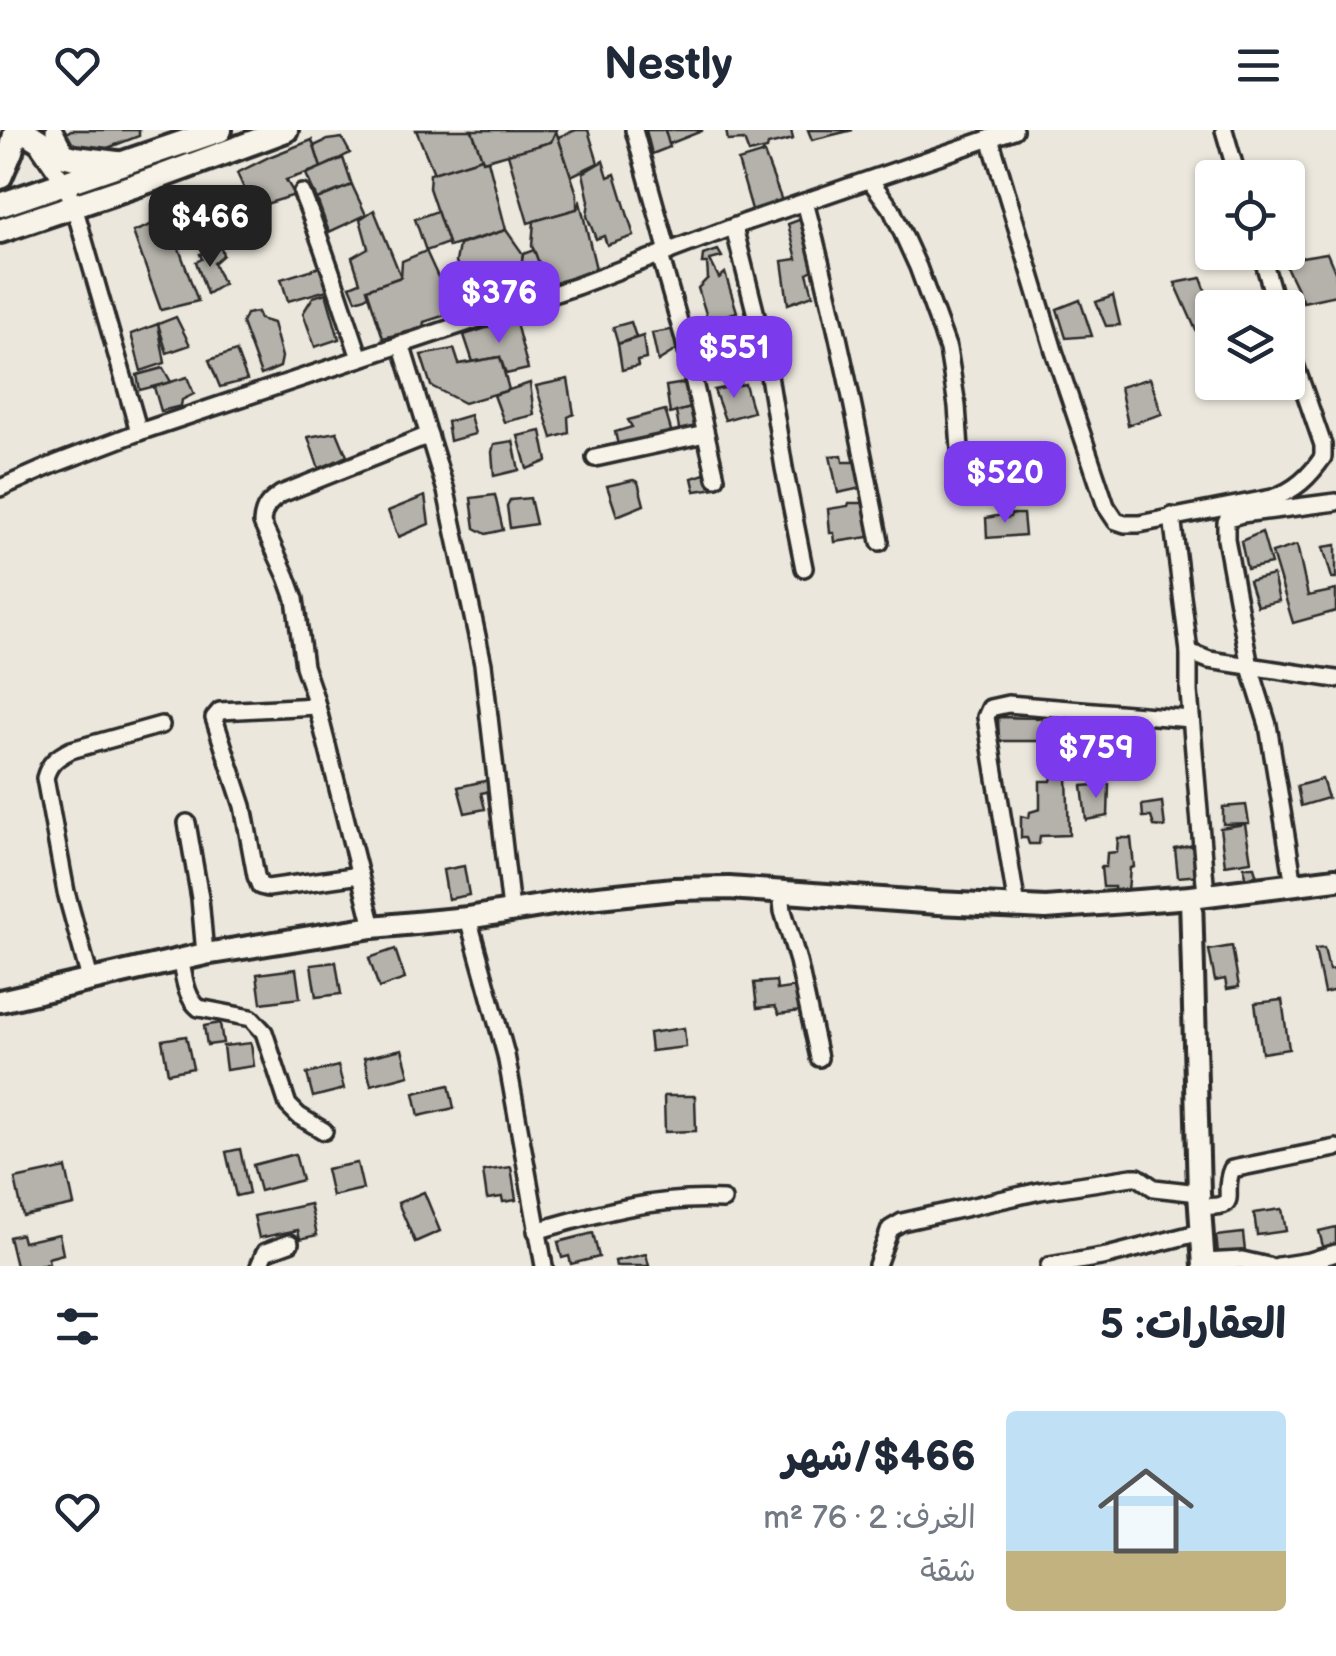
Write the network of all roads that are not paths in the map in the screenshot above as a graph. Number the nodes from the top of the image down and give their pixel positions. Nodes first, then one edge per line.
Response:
1 (21, 130) edge
2 (54, 130) edge
3 (220, 130) edge
4 (286, 130) edge
5 (634, 130) edge
6 (1224, 130) edge
7 (1009, 131) edge
8 (990, 138) junction
9 (68, 156) junction
10 (1233, 160) edge
11 (126, 164) junction
12 (0, 176) edge
13 (870, 180) junction
14 (302, 192) dead end
15 (70, 195) junction
16 (805, 202) junction
17 (0, 205) edge
18 (734, 227) junction
19 (0, 231) edge
20 (664, 253) junction
21 (401, 344) junction
22 (360, 358) junction
23 (1305, 392) edge
24 (139, 432) junction
25 (705, 434) junction
26 (429, 435) junction
27 (960, 448) dead end
28 (595, 458) dead end
29 (716, 478) dead end
30 (0, 488) edge
31 (1336, 502) edge
32 (1172, 516) junction
33 (880, 542) dead end
34 (804, 568) dead end
35 (1189, 652) junction
36 (1250, 667) junction
37 (1336, 680) edge
38 (317, 706) junction
39 (1191, 718) junction
40 (161, 726) dead end
41 (187, 823) dead end
42 (360, 875) junction
43 (1336, 879) edge
44 (1294, 885) junction
45 (781, 891) junction
46 (1198, 896) junction
47 (1017, 908) junction
48 (511, 910) junction
49 (468, 918) junction
50 (374, 927) junction
51 (205, 954) junction
52 (180, 958) junction
53 (90, 979) junction
54 (0, 1000) edge
55 (819, 1058) dead end
56 (324, 1131) dead end
57 (1336, 1148) edge
58 (1200, 1199) junction
59 (723, 1200) dead end
60 (536, 1230) junction
61 (1201, 1232) junction
62 (290, 1243) dead end
63 (1336, 1252) edge
64 (1204, 1264) edge
65 (877, 1265) edge
66 (259, 1266) edge
67 (544, 1266) edge
68 (1049, 1266) edge
69 (1268, 1266) edge
70 (1278, 1266) edge

1 - 9 main road
1 - 12 main road
1 - 15 street
2 - 9 street
3 - 11 main road
4 - 15 main road
5 - 20 street
6 - 10 street
7 - 8 street
8 - 13 street
8 - 32 street
9 - 11 main road
11 - 15 main road
13 - 16 street
13 - 27 street
14 - 22 street
15 - 17 main road
15 - 19 main road
15 - 24 street
16 - 18 street
16 - 33 street
18 - 20 street
18 - 34 street
20 - 21 street
20 - 25 street
21 - 22 street
21 - 26 street
22 - 24 street
23 - 32 street
24 - 30 street
25 - 28 street
25 - 29 street
26 - 38 street
26 - 48 street
31 - 36 street
32 - 35 street
35 - 36 street
35 - 39 street
36 - 37 street
36 - 44 street
38 - 42 street
38 - 42 street
39 - 46 street
39 - 47 street
40 - 53 street
41 - 51 street
42 - 50 street
43 - 44 street
44 - 46 street
45 - 47 street
45 - 48 street
45 - 55 street
46 - 47 street
46 - 58 street
48 - 49 street
49 - 50 street
49 - 60 street
50 - 51 street
51 - 52 street
52 - 53 street
52 - 56 street
53 - 54 street
57 - 58 street
58 - 61 street
58 - 65 street
59 - 60 street
60 - 67 street
61 - 64 street
61 - 68 street
62 - 66 street
63 - 70 street
64 - 69 street

